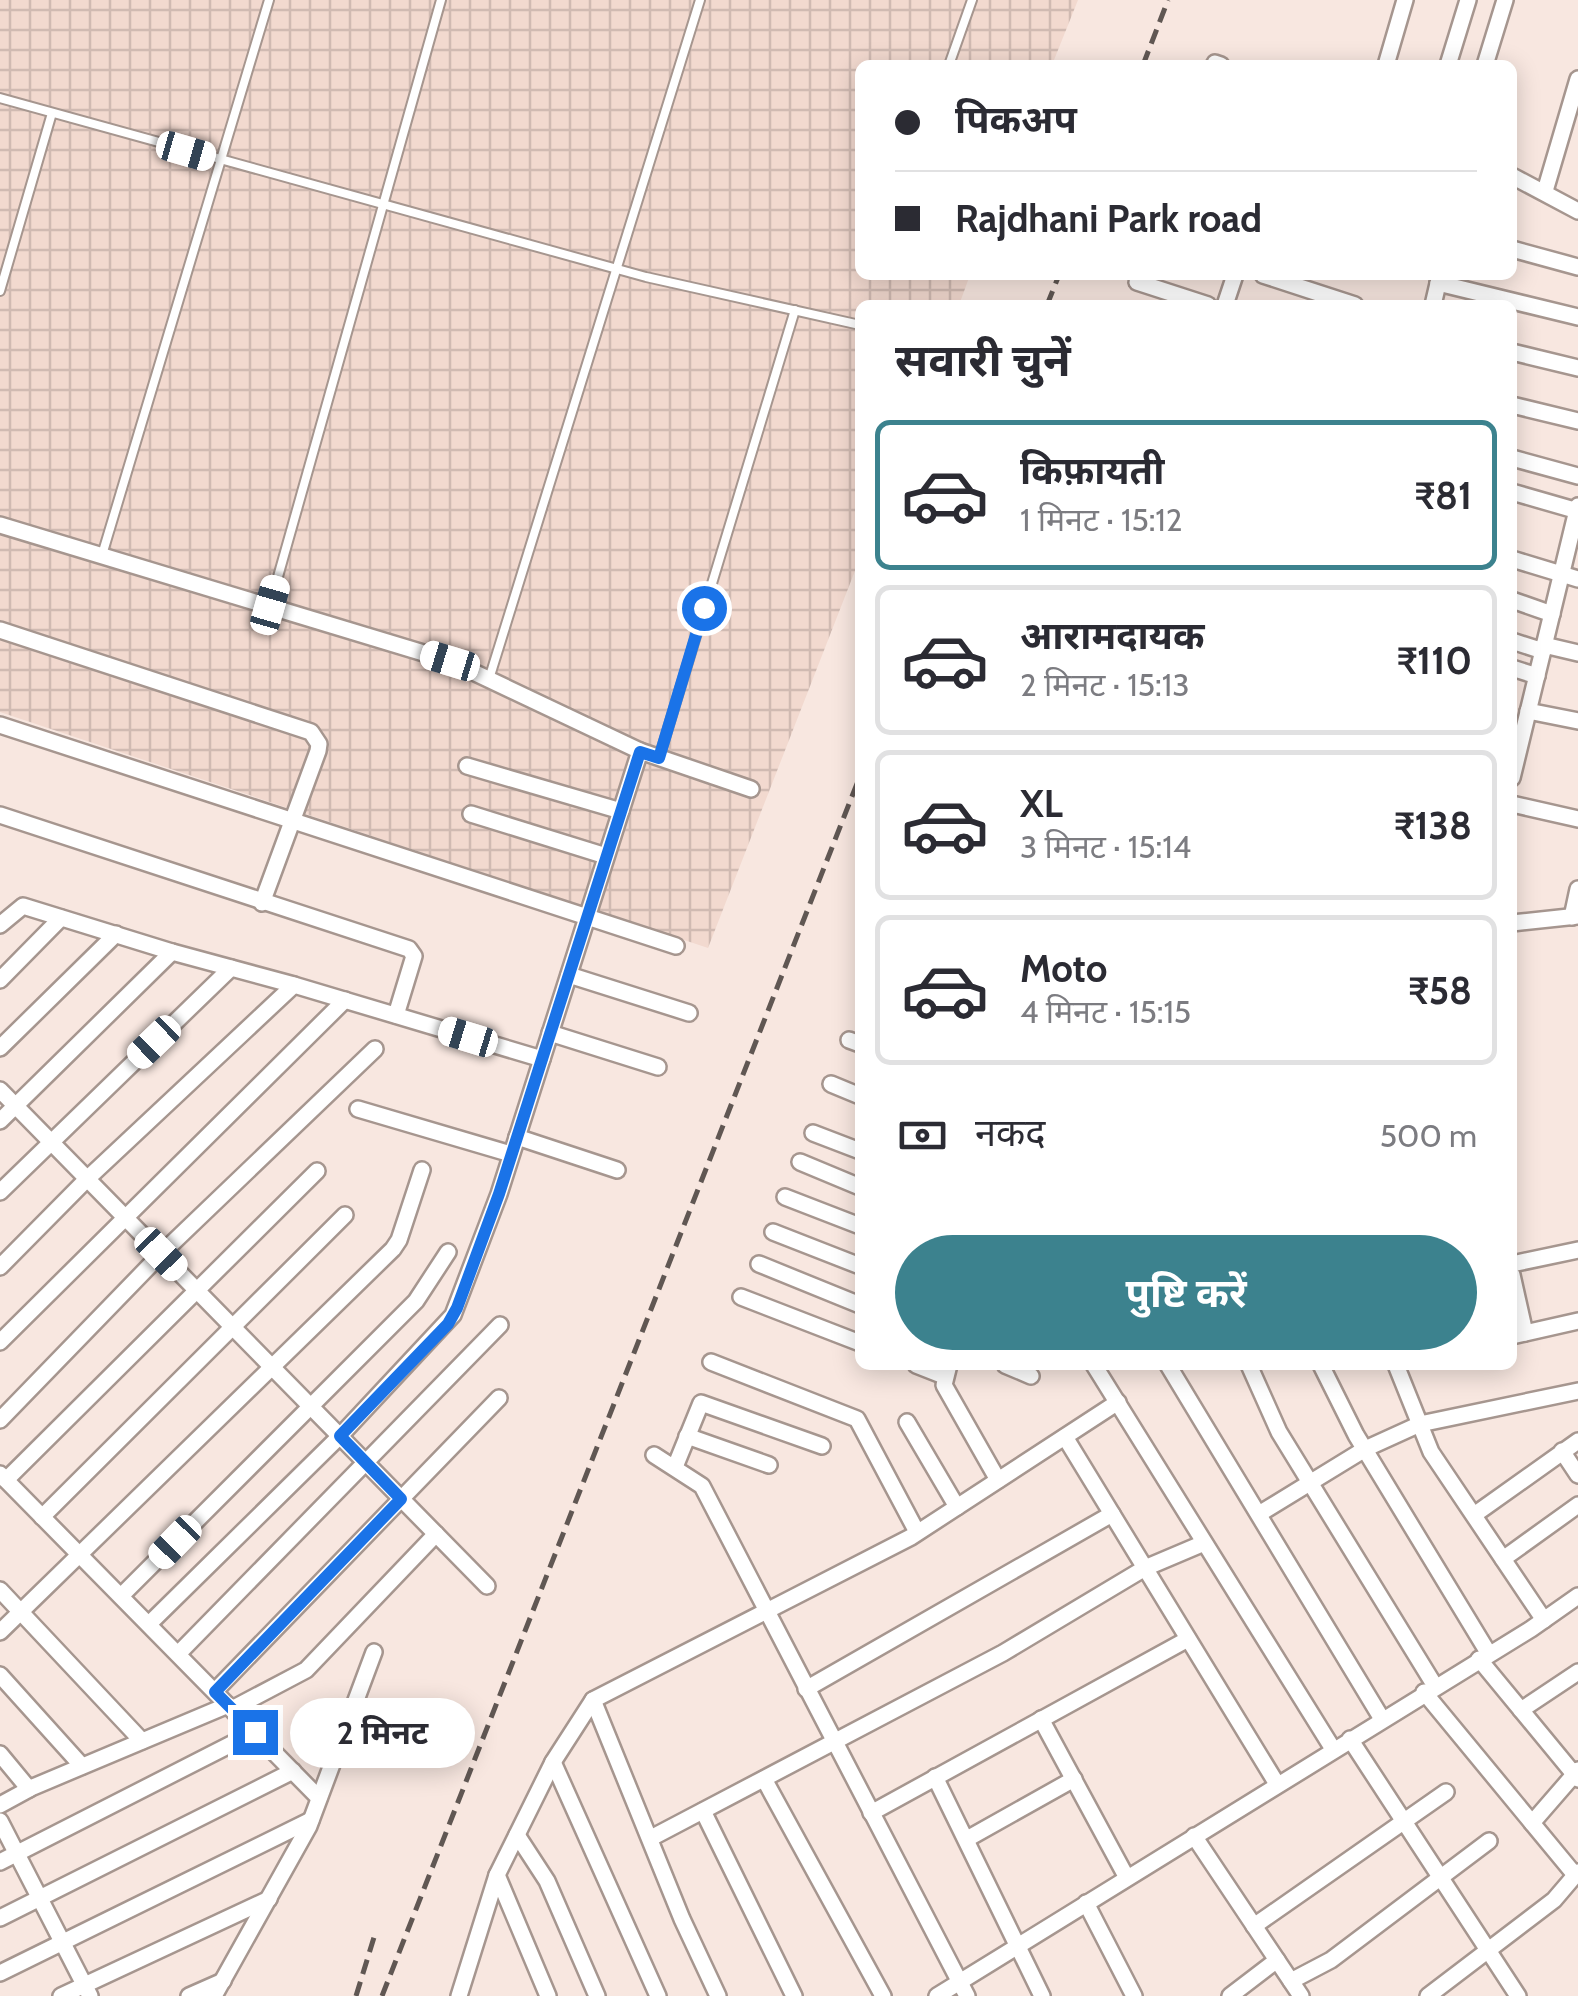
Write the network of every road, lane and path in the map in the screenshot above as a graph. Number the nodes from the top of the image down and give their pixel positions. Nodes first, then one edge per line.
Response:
1 (269, 0) edge
2 (441, 0) edge
3 (700, 0) edge
4 (972, 0) edge
5 (1405, 0) edge
6 (1468, 0) edge
7 (1505, 0) edge
8 (951, 60) edge
9 (1387, 60) edge
10 (1450, 60) edge
11 (1487, 60) edge
12 (1578, 79) edge
13 (0, 98) edge
14 (52, 113) junction
15 (220, 160) junction
16 (1517, 178) edge
17 (1546, 192) junction
18 (384, 206) junction
19 (1578, 211) edge
20 (1517, 250) edge
21 (1578, 266) edge
22 (615, 268) junction
23 (1278, 280) edge
24 (1443, 280) edge
25 (1137, 282) dead end
26 (0, 291) edge
27 (1193, 300) edge
28 (1340, 300) edge
29 (1516, 300) edge
30 (1517, 300) edge
31 (795, 310) junction
32 (1578, 317) edge
33 (855, 323) edge
34 (1517, 353) edge
35 (1578, 368) edge
36 (1517, 406) edge
37 (1578, 421) edge
38 (1517, 459) edge
39 (1578, 476) edge
40 (1517, 493) edge
41 (1578, 509) edge
42 (0, 525) edge
43 (102, 555) junction
44 (1517, 561) edge
45 (1561, 575) junction
46 (1578, 579) edge
47 (1517, 602) edge
48 (270, 605) junction
49 (1552, 614) junction
50 (0, 630) edge
51 (1517, 642) edge
52 (1544, 648) junction
53 (1578, 652) edge
54 (1517, 670) edge
55 (1537, 676) junction
56 (489, 679) junction
57 (1528, 711) junction
58 (1578, 721) edge
59 (0, 725) edge
60 (1517, 743) edge
61 (640, 752) junction
62 (659, 758) junction
63 (467, 766) dead end
64 (751, 788) dead end
65 (1517, 805) edge
66 (621, 811) junction
67 (472, 814) dead end
68 (0, 815) edge
69 (291, 819) junction
70 (1578, 819) edge
71 (606, 856) junction
72 (1578, 890) edge
73 (262, 902) junction
74 (587, 915) junction
75 (1575, 917) edge
76 (61, 918) junction
77 (1517, 923) edge
78 (0, 925) edge
79 (116, 934) junction
80 (676, 946) dead end
81 (172, 952) junction
82 (231, 968) junction
83 (568, 975) junction
84 (0, 980) edge
85 (294, 985) junction
86 (345, 1000) junction
87 (689, 1013) dead end
88 (396, 1015) junction
89 (550, 1033) junction
90 (0, 1048) edge
91 (374, 1049) dead end
92 (542, 1060) junction
93 (658, 1067) dead end
94 (830, 1084) dead end
95 (0, 1090) edge
96 (855, 1094) edge
97 (15, 1105) junction
98 (358, 1108) dead end
99 (0, 1121) edge
100 (813, 1133) dead end
101 (517, 1137) junction
102 (51, 1142) junction
103 (855, 1149) edge
104 (512, 1154) junction
105 (800, 1162) dead end
106 (422, 1170) dead end
107 (618, 1170) dead end
108 (317, 1171) dead end
109 (87, 1179) junction
110 (855, 1185) edge
111 (0, 1192) edge
112 (785, 1197) dead end
113 (344, 1215) dead end
114 (125, 1217) junction
115 (855, 1224) edge
116 (774, 1232) dead end
117 (1578, 1250) edge
118 (448, 1252) dead end
119 (161, 1254) junction
120 (1517, 1263) edge
121 (759, 1264) dead end
122 (855, 1264) edge
123 (0, 1267) edge
124 (196, 1290) junction
125 (741, 1297) dead end
126 (855, 1303) edge
127 (1578, 1321) edge
128 (500, 1326) dead end
129 (234, 1328) junction
130 (1519, 1334) edge
131 (855, 1341) edge
132 (0, 1342) edge
133 (711, 1362) dead end
134 (271, 1366) junction
135 (947, 1370) edge
136 (1017, 1370) edge
137 (1097, 1370) edge
138 (1171, 1370) edge
139 (1251, 1370) edge
140 (1325, 1370) edge
141 (1398, 1370) edge
142 (1031, 1376) dead end
143 (1578, 1390) edge
144 (499, 1398) dead end
145 (1118, 1402) junction
146 (309, 1405) junction
147 (0, 1420) edge
148 (908, 1422) dead end
149 (1420, 1424) junction
150 (340, 1436) junction
151 (686, 1436) junction
152 (1065, 1437) junction
153 (1578, 1441) edge
154 (822, 1446) dead end
155 (1365, 1449) junction
156 (1562, 1452) junction
157 (654, 1456) dead end
158 (367, 1464) junction
159 (769, 1466) dead end
160 (675, 1467) junction
161 (1578, 1475) edge
162 (3, 1477) edge
163 (998, 1480) junction
164 (1312, 1484) junction
165 (401, 1499) junction
166 (1578, 1505) edge
167 (957, 1507) junction
168 (1112, 1514) junction
169 (1259, 1514) junction
170 (1474, 1515) junction
171 (42, 1517) junction
172 (918, 1532) junction
173 (436, 1534) junction
174 (1204, 1543) junction
175 (80, 1554) junction
176 (1504, 1559) junction
177 (1145, 1568) junction
178 (487, 1586) dead end
179 (0, 1590) edge
180 (121, 1596) junction
181 (1578, 1596) edge
182 (766, 1610) junction
183 (20, 1612) junction
184 (1544, 1620) junction
185 (149, 1624) junction
186 (0, 1632) edge
187 (1188, 1639) junction
188 (374, 1652) dead end
189 (178, 1654) junction
190 (1484, 1656) junction
191 (1578, 1672) edge
192 (0, 1675) edge
193 (806, 1689) junction
194 (1430, 1689) junction
195 (215, 1692) junction
196 (593, 1700) junction
197 (230, 1707) junction
198 (1521, 1710) junction
199 (1041, 1718) junction
200 (1382, 1719) junction
201 (255, 1732) junction
202 (1350, 1739) junction
203 (142, 1741) junction
204 (834, 1743) junction
205 (1333, 1749) junction
206 (0, 1754) edge
207 (553, 1762) junction
208 (82, 1766) junction
209 (292, 1771) junction
210 (1577, 1774) edge
211 (935, 1777) junction
212 (764, 1779) junction
213 (1074, 1779) junction
214 (1276, 1784) junction
215 (29, 1789) junction
216 (1446, 1792) dead end
217 (319, 1798) junction
218 (0, 1805) edge
219 (703, 1811) junction
220 (871, 1814) junction
221 (311, 1820) junction
222 (1402, 1820) junction
223 (0, 1821) edge
224 (1532, 1823) junction
225 (516, 1835) junction
226 (1194, 1836) junction
227 (651, 1838) junction
228 (967, 1839) junction
229 (1489, 1841) dead end
230 (17, 1854) junction
231 (0, 1862) edge
232 (1577, 1874) edge
233 (496, 1875) junction
234 (1440, 1876) junction
235 (1127, 1878) junction
236 (40, 1898) junction
237 (269, 1899) junction
238 (1086, 1904) junction
239 (0, 1918) edge
240 (1254, 1926) junction
241 (63, 1943) junction
242 (1016, 1946) junction
243 (1486, 1952) junction
244 (1276, 1960) junction
245 (0, 1974) edge
246 (223, 1981) junction
247 (1291, 1981) junction
248 (963, 1989) edge
249 (87, 1990) edge
250 (62, 1996) edge
251 (188, 1996) edge
252 (214, 1996) edge
253 (459, 1996) edge
254 (548, 1996) edge
255 (597, 1996) edge
256 (658, 1996) edge
257 (718, 1996) edge
258 (794, 1996) edge
259 (883, 1996) edge
260 (937, 1996) edge
261 (1042, 1996) edge
262 (1134, 1996) edge
263 (1230, 1996) edge
264 (1301, 1996) edge
265 (1428, 1996) edge
266 (1518, 1996) edge

1 - 15 lane
2 - 18 lane
3 - 22 lane
4 - 8 lane
5 - 9 street
6 - 10 street
7 - 11 street
12 - 17 street
13 - 14 lane
14 - 15 lane
14 - 26 lane
15 - 18 lane
15 - 43 lane
16 - 17 street
17 - 19 street
18 - 22 lane
18 - 48 lane
20 - 21 street
22 - 31 lane
22 - 56 lane
23 - 28 street
24 - 29 street
25 - 27 street
30 - 32 street
31 - 33 lane
31 - 62 lane
34 - 35 street
36 - 37 street
38 - 39 street
40 - 41 street
41 - 45 street
42 - 43 street
43 - 48 street
44 - 45 street
45 - 46 street
45 - 49 street
47 - 49 street
48 - 56 street
49 - 52 street
50 - 69 street
51 - 52 street
52 - 53 street
52 - 55 street
54 - 55 street
55 - 57 street
56 - 61 street
57 - 58 street
57 - 60 street
59 - 69 street
61 - 62 street
61 - 66 street
62 - 64 street
63 - 66 street
65 - 70 street
66 - 71 street
67 - 71 street
68 - 73 street
69 - 73 street
69 - 74 street
71 - 74 street
72 - 75 street
73 - 88 street
74 - 80 street
74 - 83 street
75 - 77 street
76 - 78 street
76 - 79 street
76 - 84 street
79 - 81 street
79 - 90 street
81 - 82 street
81 - 97 street
82 - 85 street
82 - 102 street
83 - 87 street
83 - 89 street
85 - 86 street
85 - 109 street
86 - 88 street
86 - 114 street
88 - 92 street
89 - 92 street
89 - 93 street
91 - 119 street
92 - 101 street
94 - 96 street
95 - 97 street
97 - 99 street
97 - 102 street
98 - 104 street
100 - 103 street
101 - 104 street
101 - 107 street
102 - 109 street
102 - 111 street
104 - 150 street
105 - 110 street
106 - 134 street
108 - 124 street
109 - 114 street
109 - 123 street
112 - 115 street
113 - 129 street
114 - 119 street
114 - 132 street
116 - 122 street
117 - 120 street
118 - 146 street
119 - 124 street
119 - 147 street
121 - 126 street
124 - 129 street
124 - 162 street
125 - 131 street
127 - 130 street
128 - 158 street
129 - 134 street
129 - 171 street
133 - 172 street
134 - 146 street
134 - 175 street
135 - 163 street
136 - 142 street
137 - 145 street
138 - 169 street
139 - 164 street
140 - 155 street
141 - 149 street
143 - 149 street
144 - 165 street
145 - 152 street
145 - 174 street
146 - 150 street
146 - 180 street
148 - 167 street
149 - 155 street
149 - 170 street
150 - 158 street
150 - 185 street
151 - 154 street
151 - 159 street
151 - 160 street
152 - 163 street
152 - 168 street
153 - 156 street
155 - 164 street
155 - 190 street
156 - 161 street
156 - 170 street
157 - 160 street
158 - 165 street
158 - 189 street
160 - 182 street
162 - 171 street
163 - 167 street
164 - 169 street
164 - 194 street
165 - 173 street
165 - 195 street
166 - 176 street
167 - 172 street
168 - 177 street
168 - 193 street
169 - 200 street
170 - 176 street
171 - 175 street
172 - 182 street
173 - 178 street
173 - 197 street
174 - 177 street
174 - 205 street
175 - 180 street
175 - 183 street
176 - 184 street
177 - 187 street
177 - 204 street
179 - 183 street
180 - 185 street
181 - 184 street
182 - 193 street
182 - 196 street
183 - 186 street
183 - 203 street
184 - 190 street
185 - 189 street
187 - 199 street
187 - 214 street
188 - 217 street
189 - 195 street
190 - 194 street
190 - 198 street
191 - 198 street
192 - 208 street
193 - 204 street
194 - 200 street
194 - 224 street
195 - 197 street
196 - 207 street
196 - 227 street
197 - 201 street
197 - 203 street
198 - 210 street
199 - 211 street
199 - 213 street
200 - 202 street
201 - 209 street
201 - 230 street
202 - 205 street
202 - 222 street
203 - 208 street
204 - 212 street
204 - 220 street
205 - 214 street
206 - 215 street
207 - 225 street
207 - 256 street
208 - 215 street
209 - 217 street
209 - 236 street
210 - 224 street
211 - 220 street
211 - 228 street
212 - 219 street
212 - 259 street
213 - 228 street
213 - 235 street
214 - 226 street
215 - 218 street
216 - 222 street
217 - 221 street
219 - 227 street
219 - 258 street
220 - 248 street
221 - 237 street
221 - 241 street
222 - 234 street
222 - 240 street
223 - 230 street
224 - 232 street
225 - 233 street
225 - 255 street
226 - 235 street
226 - 240 street
227 - 257 street
228 - 242 street
229 - 234 street
230 - 231 street
230 - 236 street
232 - 243 street
233 - 253 street
233 - 254 street
234 - 243 street
234 - 247 street
235 - 238 street
236 - 239 street
236 - 241 street
237 - 246 street
237 - 249 street
238 - 242 street
238 - 262 street
240 - 244 street
241 - 245 street
241 - 249 street
242 - 248 street
242 - 261 street
243 - 265 street
243 - 266 street
244 - 247 street
244 - 263 street
246 - 251 street
246 - 252 street
247 - 264 street
248 - 260 street
249 - 250 street

